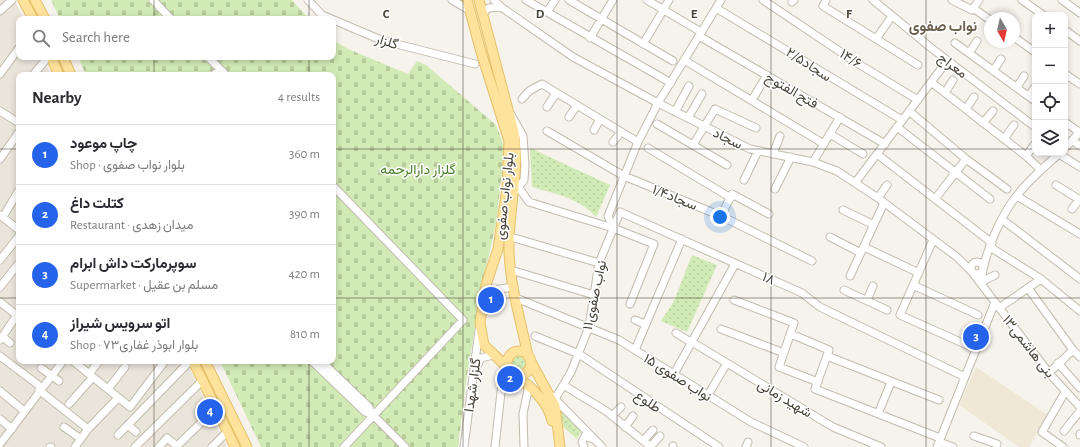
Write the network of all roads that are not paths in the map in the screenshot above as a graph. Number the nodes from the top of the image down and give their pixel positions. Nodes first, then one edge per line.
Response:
1 (12, 0) edge
2 (23, 0) edge
3 (35, 0) edge
4 (153, 0) edge
5 (308, 0) edge
6 (452, 0) edge
7 (467, 0) edge
8 (480, 0) edge
9 (494, 0) edge
10 (526, 0) edge
11 (555, 0) edge
12 (569, 0) edge
13 (613, 0) edge
14 (647, 0) edge
15 (669, 0) edge
16 (721, 0) edge
17 (764, 0) edge
18 (873, 0) edge
19 (952, 0) edge
20 (979, 0) edge
21 (1022, 0) edge
22 (1064, 1) edge
23 (825, 3) edge
24 (501, 7) junction
25 (716, 8) junction
26 (973, 8) junction
27 (469, 10) junction
28 (0, 11) edge
29 (547, 12) junction
30 (662, 12) junction
31 (1040, 12) edge
32 (482, 13) junction
33 (1080, 13) edge
34 (31, 16) edge
35 (43, 16) edge
36 (168, 16) edge
37 (324, 16) edge
38 (892, 16) junction
39 (984, 16) edge
40 (601, 20) junction
41 (336, 21) edge
42 (1068, 32) edge
43 (700, 34) junction
44 (590, 38) junction
45 (876, 39) junction
46 (977, 41) dead end
47 (1020, 41) edge
48 (1080, 41) edge
49 (955, 43) dead end
50 (643, 44) junction
51 (493, 48) junction
52 (1032, 50) edge
53 (16, 52) edge
54 (481, 52) junction
55 (969, 53) junction
56 (1001, 59) dead end
57 (45, 60) edge
58 (52, 60) edge
59 (64, 60) edge
60 (210, 60) edge
61 (684, 60) junction
62 (673, 61) dead end
63 (475, 64) dead end
64 (918, 65) dead end
65 (944, 65) dead end
66 (993, 71) junction
67 (35, 72) edge
68 (58, 72) edge
69 (70, 72) edge
70 (220, 72) edge
71 (0, 74) edge
72 (767, 75) junction
73 (1024, 76) dead end
74 (1068, 76) edge
75 (953, 80) dead end
76 (931, 82) junction
77 (670, 83) junction
78 (1080, 84) edge
79 (689, 86) dead end
80 (1016, 87) junction
81 (1032, 92) edge
82 (556, 93) junction
83 (945, 93) junction
84 (702, 94) dead end
85 (1029, 96) junction
86 (974, 97) dead end
87 (1032, 98) edge
88 (522, 99) dead end
89 (752, 100) junction
90 (918, 100) junction
91 (658, 103) junction
92 (577, 105) junction
93 (547, 107) dead end
94 (966, 109) junction
95 (993, 110) dead end
96 (0, 111) edge
97 (909, 111) junction
98 (675, 112) junction
99 (569, 117) dead end
100 (688, 118) junction
101 (840, 118) junction
102 (600, 120) junction
103 (902, 120) junction
104 (16, 121) edge
105 (984, 123) junction
106 (657, 124) dead end
107 (1068, 124) edge
108 (1014, 125) dead end
109 (1032, 125) edge
110 (704, 126) junction
111 (898, 127) junction
112 (756, 128) dead end
113 (594, 130) dead end
114 (547, 131) dead end
115 (621, 132) junction
116 (1080, 132) edge
117 (830, 134) junction
118 (16, 136) edge
119 (780, 136) dead end
120 (1004, 139) junction
121 (1072, 140) junction
122 (613, 142) dead end
123 (638, 142) junction
124 (824, 144) junction
125 (885, 144) junction
126 (693, 145) junction
127 (1068, 145) edge
128 (1080, 146) edge
129 (648, 148) dead end
130 (1032, 148) edge
131 (758, 151) junction
132 (773, 154) junction
133 (863, 154) dead end
134 (877, 154) junction
135 (1026, 156) junction
136 (1057, 156) edge
137 (1064, 156) edge
138 (791, 157) junction
139 (0, 158) edge
140 (966, 159) junction
141 (813, 162) junction
142 (727, 165) dead end
143 (1080, 167) edge
144 (1041, 170) junction
145 (955, 173) junction
146 (624, 176) junction
147 (744, 180) dead end
148 (856, 183) junction
149 (887, 185) dead end
150 (1056, 185) dead end
151 (336, 189) edge
152 (775, 189) dead end
153 (1007, 189) dead end
154 (516, 190) junction
155 (732, 196) junction
156 (1017, 196) junction
157 (16, 197) edge
158 (935, 199) junction
159 (881, 200) junction
160 (990, 200) dead end
161 (1080, 200) edge
162 (843, 210) dead end
163 (1072, 210) dead end
164 (620, 212) joint
165 (769, 214) dead end
166 (1, 216) edge
167 (721, 216) junction
168 (1003, 220) junction
169 (874, 225) junction
170 (16, 228) edge
171 (613, 228) junction
172 (1080, 234) edge
173 (510, 237) junction
174 (830, 237) dead end
175 (682, 239) junction
176 (16, 240) edge
177 (933, 240) junction
178 (990, 247) junction
179 (498, 249) junction
180 (509, 250) junction
181 (862, 250) junction
182 (957, 257) junction
183 (0, 260) edge
184 (812, 261) dead end
185 (976, 262) junction
186 (599, 263) junction
187 (735, 264) junction
188 (16, 266) edge
189 (983, 268) junction
190 (512, 272) junction
191 (972, 272) junction
192 (919, 273) junction
193 (995, 275) dead end
194 (850, 276) dead end
195 (1041, 279) junction
196 (1080, 279) edge
197 (981, 282) junction
198 (486, 285) junction
199 (913, 285) junction
200 (873, 286) dead end
201 (0, 287) edge
202 (514, 287) junction
203 (1028, 288) junction
204 (499, 289) dead end
205 (844, 290) dead end
206 (594, 295) junction
207 (516, 298) junction
208 (734, 300) dead end
209 (867, 300) junction
210 (0, 302) edge
211 (630, 304) dead end
212 (997, 305) junction
213 (887, 310) dead end
214 (1080, 311) edge
215 (16, 314) edge
216 (978, 315) dead end
217 (16, 318) edge
218 (635, 320) dead end
219 (480, 323) junction
220 (646, 324) junction
221 (589, 327) junction
222 (722, 329) dead end
223 (676, 333) dead end
224 (790, 334) junction
225 (535, 336) dead end
226 (1, 338) edge
227 (692, 342) junction
228 (10, 343) dead end
229 (976, 349) junction
230 (634, 350) junction
231 (1073, 350) junction
232 (784, 353) junction
233 (579, 354) junction
234 (493, 355) junction
235 (0, 356) edge
236 (827, 356) junction
237 (1080, 357) edge
238 (529, 358) junction
239 (16, 363) edge
240 (727, 363) junction
241 (18, 364) edge
242 (60, 364) edge
243 (77, 364) edge
244 (98, 364) edge
245 (163, 364) edge
246 (189, 364) edge
247 (194, 364) edge
248 (206, 364) edge
249 (315, 364) edge
250 (324, 364) edge
251 (1058, 364) junction
252 (125, 367) dead end
253 (41, 368) dead end
254 (511, 371) junction
255 (1048, 373) junction
256 (674, 374) junction
257 (51, 375) junction
258 (91, 376) junction
259 (965, 377) junction
260 (203, 380) junction
261 (59, 381) dead end
262 (818, 382) junction
263 (892, 382) junction
264 (529, 385) junction
265 (565, 386) junction
266 (472, 388) junction
267 (1080, 388) edge
268 (40, 389) junction
269 (108, 389) junction
270 (0, 391) edge
271 (1065, 392) junction
272 (708, 395) junction
273 (552, 396) junction
274 (118, 398) junction
275 (939, 400) dead end
276 (69, 404) dead end
277 (621, 407) dead end
278 (1080, 407) edge
279 (216, 408) junction
280 (24, 411) junction
281 (1080, 411) edge
282 (878, 414) junction
283 (374, 416) junction
284 (612, 416) junction
285 (633, 416) dead end
286 (0, 419) edge
287 (128, 425) junction
288 (64, 427) dead end
289 (625, 427) junction
290 (12, 429) junction
291 (88, 429) junction
292 (653, 430) dead end
293 (1064, 431) dead end
294 (136, 432) dead end
295 (228, 433) junction
296 (118, 435) dead end
297 (660, 436) dead end
298 (974, 436) dead end
299 (81, 439) junction
300 (643, 442) junction
301 (939, 442) edge
302 (0, 444) edge
303 (599, 444) edge
304 (989, 444) edge
305 (997, 444) dead end
306 (238, 445) edge
307 (75, 447) edge
308 (135, 447) edge
309 (159, 447) edge
310 (177, 447) edge
311 (212, 447) edge
312 (247, 447) edge
313 (344, 447) edge
314 (405, 447) edge
315 (464, 447) edge
316 (496, 447) edge
317 (524, 447) edge
318 (555, 447) edge
319 (560, 447) edge
320 (584, 447) edge
321 (651, 447) edge
322 (719, 447) edge
323 (804, 447) edge
324 (881, 447) edge
325 (953, 447) edge
326 (1063, 447) edge

1 - 28 street
2 - 34 main road
3 - 35 main road
4 - 36 street
5 - 37 street, گلزار
6 - 27 street
7 - 27 main road, بلوار نواب صفوی
8 - 32 main road, بلوار نواب صفوی
9 - 24 street, سجاد
10 - 29 street
11 - 29 street
12 - 40 street
13 - 40 street
14 - 30 street, فتح الفتوح
15 - 30 street
16 - 25 street
17 - 90 street, ۱۴/۶
18 - 38 street, معراج
19 - 26 street
20 - 26 street
21 - 31 street
22 - 33 street
23 - 45 street
24 - 32 street
24 - 91 street, سجاد
25 - 43 street
25 - 103 street, ۲/۵سجاد
26 - 39 street
27 - 54 main road, بلوار نواب صفوی
29 - 44 street
30 - 43 street, فتح الفتوح
30 - 50 street
32 - 51 main road, بلوار نواب صفوی
38 - 45 street
38 - 109 street, معراج
40 - 44 street
40 - 50 street
41 - 63 street, گلزار
42 - 48 street
43 - 61 street
43 - 72 street, فتح الفتوح
44 - 77 street
45 - 64 street
46 - 55 street
47 - 52 street
49 - 55 street
50 - 62 street
51 - 54 main road
51 - 154 main road, بلوار نواب صفوی
53 - 71 street
54 - 179 main road, بلوار نواب صفوی
55 - 66 street
56 - 66 street
57 - 67 street
58 - 68 main road
59 - 69 main road
60 - 70 street
61 - 77 street
61 - 89 street
65 - 76 street
66 - 80 street
72 - 89 street
72 - 101 street, فتح الفتوح
73 - 80 street
74 - 78 street
75 - 83 street
76 - 83 street
76 - 90 street
77 - 91 street
79 - 98 street
80 - 85 street
81 - 85 street
82 - 88 street
82 - 92 street
82 - 93 street
83 - 94 street
84 - 100 street
85 - 87 street
86 - 94 street
89 - 124 street
90 - 97 street
91 - 98 street, سجاد
91 - 123 street
92 - 99 street
92 - 102 street
94 - 105 street
95 - 105 street
96 - 104 street
97 - 103 street
97 - 140 street
98 - 100 street, سجاد
100 - 110 street, سجاد
101 - 117 street
101 - 125 street, فتح الفتوح
102 - 113 street
102 - 115 street
103 - 111 street
105 - 120 street
106 - 126 street
107 - 116 street
108 - 120 street
110 - 112 street
110 - 126 street
110 - 131 street, سجاد
111 - 125 street
111 - 145 street
114 - 146 street, ۱/۴سجاد
115 - 122 street
115 - 123 street
116 - 121 street
117 - 124 street
117 - 133 street
118 - 139 street
119 - 132 street
120 - 135 street
121 - 127 street
121 - 128 street
123 - 146 street
124 - 141 street
125 - 134 street
126 - 142 street
129 - 155 street
130 - 135 street
131 - 132 street, سجاد
131 - 147 street
132 - 138 street, سجاد
134 - 148 street
134 - 158 street
135 - 144 street
136 - 144 street
137 - 143 street
138 - 141 street, سجاد
138 - 152 street
140 - 145 street
140 - 153 street
141 - 148 street, سجاد
144 - 156 street
145 - 158 street
145 - 160 street
146 - 167 street, ۱/۴سجاد
146 - 171 street
148 - 159 street, سجاد
149 - 159 street
150 - 161 street
151 - 283 street
154 - 171 street
154 - 173 main road, بلوار نواب صفوی
155 - 165 street
155 - 167 street
156 - 168 street
156 - 172 street
157 - 166 street
158 - 178 street
159 - 169 street
159 - 177 street, سجاد
161 - 163 street
162 - 169 street
164 - 171 street, ۱۱نواب صفوی
164 - 175 street, ۱۸
166 - 170 street
167 - 184 street, ۱/۴سجاد
168 - 178 street
168 - 196 street
169 - 181 street
171 - 186 street, ۱۱نواب صفوی
171 - 211 street
173 - 180 main road, بلوار نواب صفوی
173 - 186 street
174 - 181 street
175 - 187 street, ۱۸
175 - 220 street
176 - 183 street
177 - 182 street, سجاد
177 - 192 street
178 - 185 street
178 - 189 street
178 - 195 street
179 - 180 main road
179 - 198 main road, بلوار نواب صفوی
180 - 190 main road, بلوار نواب صفوی
181 - 192 street
181 - 194 street
182 - 185 street
182 - 191 street, بنی هاشمی۱۳
185 - 189 street
185 - 191 street
186 - 206 street, ۱۱نواب صفوی
187 - 227 street
187 - 259 street, ۱۸
188 - 201 street
189 - 191 street
189 - 197 street
190 - 198 main road
190 - 202 main road, بلوار نواب صفوی
190 - 206 street
191 - 197 street, بنی هاشمی۱۳
192 - 199 street
193 - 197 street
195 - 203 street
195 - 214 street
197 - 212 street, بنی هاشمی۱۳
198 - 219 main road, بلوار نواب صفوی
199 - 216 street
199 - 229 street
200 - 209 street
202 - 204 street
202 - 207 main road, بلوار نواب صفوی
203 - 212 street
203 - 231 street
205 - 209 street
206 - 221 street, ۱۱نواب صفوی
207 - 221 street, نواب صفوی ۱۵
207 - 238 main road, بلوار نواب صفوی
208 - 224 street
209 - 213 street
210 - 215 street
212 - 229 street
212 - 255 street, بنی هاشمی۱۳
217 - 226 street
218 - 220 street
219 - 234 main road, بلوار نواب صفوی
219 - 266 street, گلزار شهدا
220 - 230 street
221 - 230 street, نواب صفوی ۱۵
221 - 233 street, ۱۱نواب صفوی
222 - 232 street
223 - 227 street, شهید زمانی
224 - 232 street
224 - 236 street
225 - 233 street, طلوع
226 - 228 street
227 - 240 street, شهید زمانی
227 - 256 street
229 - 259 street
230 - 256 street, نواب صفوی ۱۵
231 - 237 street
231 - 251 street
232 - 262 street
233 - 265 street, ۱۱نواب صفوی
233 - 322 street, طلوع
234 - 254 main road, بلوار نواب صفوی
234 - 266 street
235 - 239 street
236 - 262 street
236 - 263 street
238 - 254 main road
238 - 254 main road
238 - 273 main road
240 - 272 street
240 - 324 street, شهید زمانی
241 - 268 street
242 - 257 street
243 - 258 street
244 - 258 street
245 - 274 street
246 - 287 street
247 - 260 main road
248 - 312 main road
249 - 283 street
250 - 283 street
251 - 255 street
251 - 267 street
252 - 269 street
253 - 257 street
254 - 264 main road
254 - 316 street
255 - 271 street, بنی هاشمی۱۳
256 - 272 street, نواب صفوی ۱۵
257 - 261 street
257 - 268 street
258 - 269 street
258 - 276 street
259 - 301 street
260 - 279 main road
260 - 308 street
262 - 282 street
263 - 275 street
263 - 282 street
264 - 317 street
264 - 318 main road
265 - 273 street, ۱۱نواب صفوی
265 - 284 street
266 - 315 street, گلزار شهدا
268 - 280 street
268 - 291 street
269 - 274 street
270 - 280 street
271 - 278 street, بنی هاشمی۱۳
271 - 326 street
272 - 323 street, نواب صفوی ۱۵
273 - 303 street
273 - 319 main road
274 - 291 street
277 - 284 street
279 - 295 main road
279 - 310 street
280 - 290 street
281 - 293 street
282 - 301 street
283 - 313 street
283 - 314 street
284 - 289 street
285 - 289 street
286 - 290 street
287 - 294 street
287 - 296 street
288 - 299 street
289 - 300 street
290 - 302 street
291 - 299 street
292 - 300 street
295 - 306 main road
295 - 311 street
297 - 321 street
298 - 304 street
299 - 307 street
300 - 321 street
301 - 325 street
303 - 320 street
304 - 305 street
309 - 310 street

